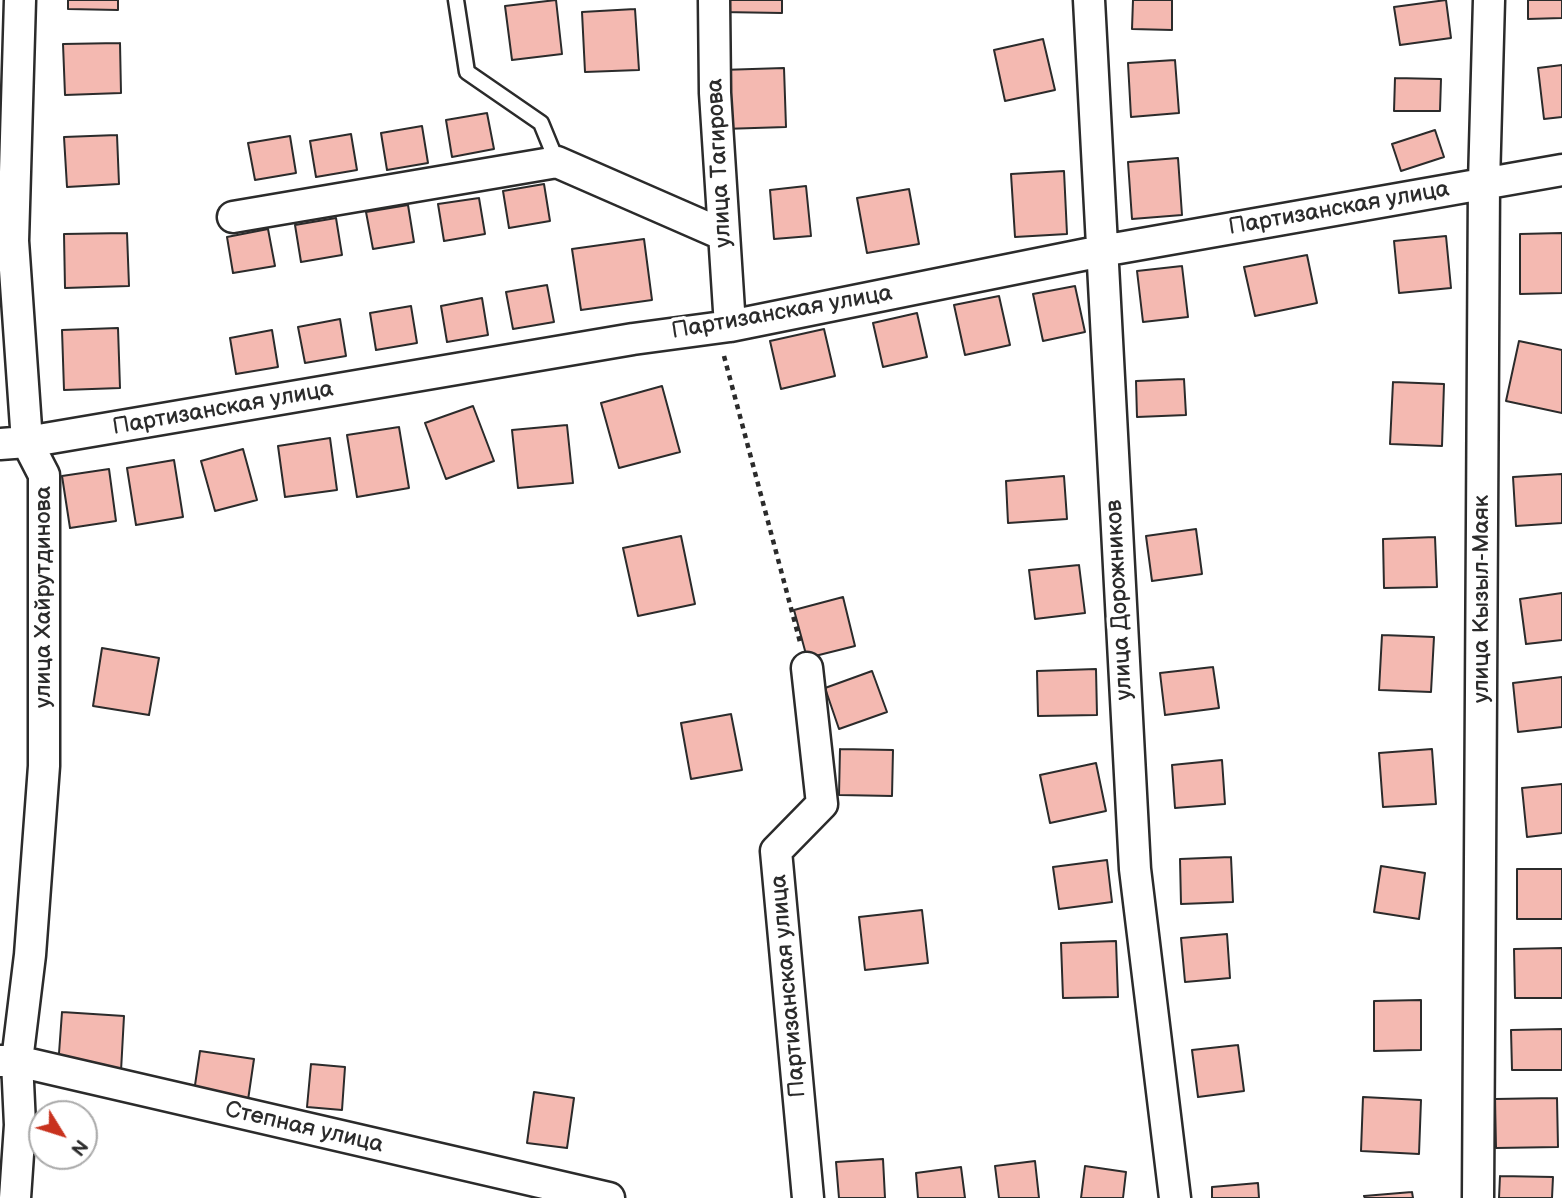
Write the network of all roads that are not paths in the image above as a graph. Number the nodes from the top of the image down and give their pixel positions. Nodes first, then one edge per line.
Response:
1 (20, 0) edge
2 (456, 0) edge
3 (714, 0) edge
4 (1089, 0) edge
5 (1489, 0) edge
6 (557, 162) junction
7 (1562, 170) edge
8 (1484, 183) junction
9 (233, 217) dead end
10 (724, 235) junction
11 (1102, 251) junction
12 (724, 327) junction
13 (14, 443) edge
14 (807, 668) road end
15 (8, 1061) edge
16 (513, 1187) edge
17 (15, 1198) edge
18 (609, 1198) edge
19 (808, 1198) edge
20 (1175, 1198) edge
21 (1478, 1198) edge

1 - 13 street, улица Хайрутдинова
2 - 6 lane
3 - 10 street, улица Тагирова
4 - 11 street, улица Дорожников
5 - 8 street, улица Кызыл-Маяк
6 - 9 street
6 - 10 street
7 - 8 street, Партизанская улица
8 - 11 street, Партизанская улица
8 - 21 street, улица Кызыл-Маяк
10 - 12 street, улица Тагирова
11 - 12 street, Партизанская улица
11 - 20 street, улица Дорожников
12 - 13 street, Партизанская улица
13 - 15 street, улица Хайрутдинова
14 - 19 street, Партизанская улица
15 - 16 street, Степная улица
15 - 17 street, улица Хайрутдинова
16 - 18 street, Степная улица

